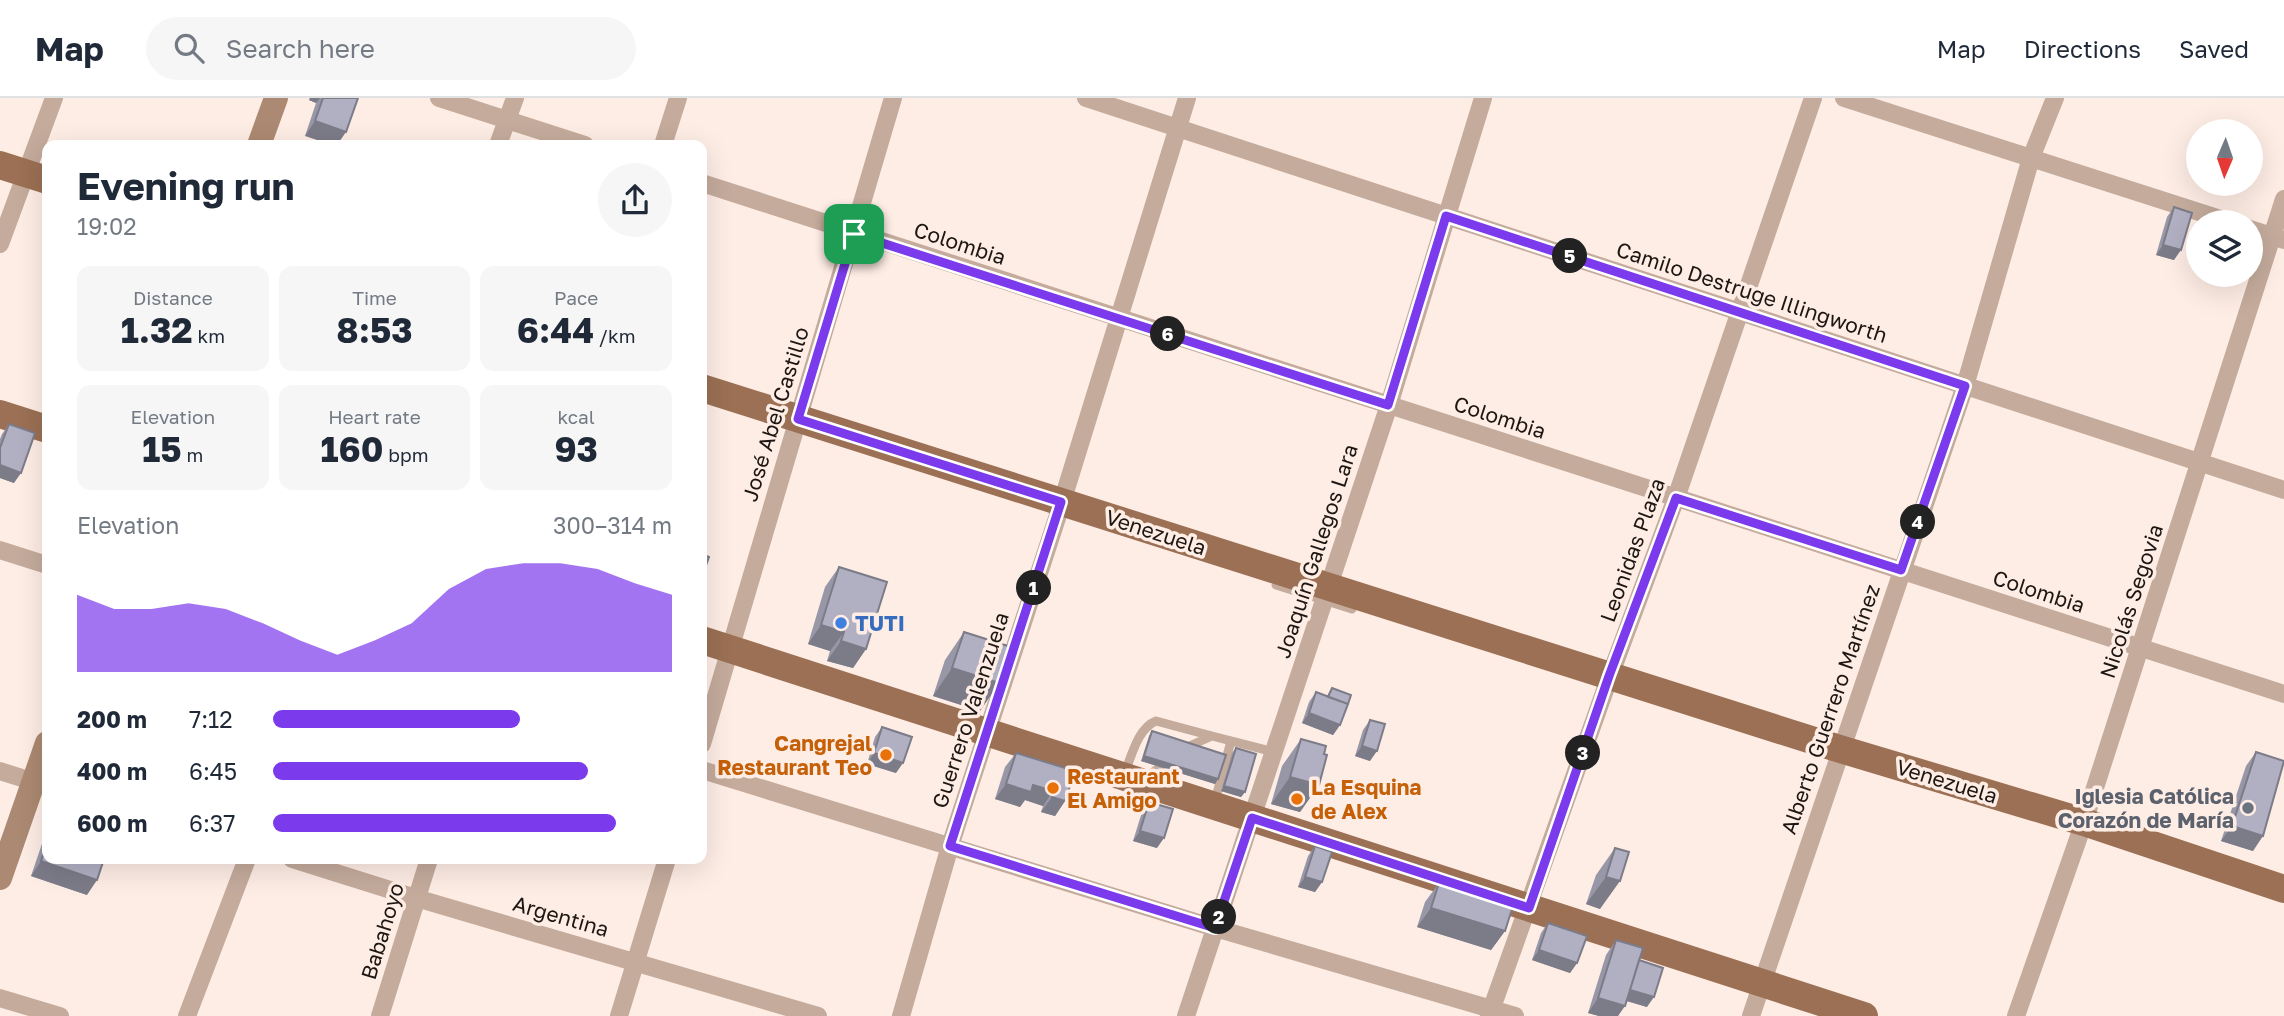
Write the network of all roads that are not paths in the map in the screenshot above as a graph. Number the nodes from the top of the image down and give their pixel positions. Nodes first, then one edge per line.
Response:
1 (54, 98) edge
2 (276, 98) edge
3 (439, 98) edge
4 (515, 98) edge
5 (678, 98) edge
6 (893, 98) edge
7 (1086, 98) edge
8 (1187, 98) edge
9 (1483, 98) edge
10 (1813, 98) edge
11 (1844, 98) edge
12 (2055, 98) edge
13 (508, 120) junction
14 (1177, 128) junction
15 (261, 140) edge
16 (500, 140) edge
17 (570, 140) edge
18 (665, 140) edge
19 (2031, 158) junction
20 (23, 179) edge
21 (707, 185) edge
22 (2284, 199) edge
23 (2193, 210) edge
24 (1446, 216) junction
25 (854, 234) junction
26 (2278, 238) edge
27 (0, 244) edge
28 (1738, 312) junction
29 (1120, 318) junction
30 (1965, 386) junction
31 (707, 390) edge
32 (1388, 405) junction
33 (0, 414) edge
34 (42, 427) edge
35 (795, 427) junction
36 (2199, 462) junction
37 (2284, 490) edge
38 (1676, 498) junction
39 (1059, 512) junction
40 (0, 550) edge
41 (42, 563) edge
42 (1901, 570) junction
43 (1271, 583) dead end
44 (1326, 594) junction
45 (1364, 613) dead end
46 (707, 642) edge
47 (2140, 648) junction
48 (728, 649) junction
49 (1598, 677) junction
50 (2284, 694) edge
51 (707, 726) edge
52 (986, 732) junction
53 (1212, 736) junction
54 (1231, 741) junction
55 (1185, 748) edge
56 (1840, 750) junction
57 (1274, 752) junction
58 (0, 771) edge
59 (1223, 771) junction
60 (707, 772) edge
61 (1141, 775) junction
62 (1236, 775) edge
63 (40, 784) edge
64 (1213, 806) junction
65 (1252, 818) junction
66 (2084, 822) junction
67 (950, 846) junction
68 (245, 864) edge
69 (308, 864) edge
70 (427, 864) edge
71 (665, 864) edge
72 (0, 878) edge
73 (2284, 889) edge
74 (416, 898) junction
75 (1529, 908) junction
76 (1215, 928) junction
77 (635, 961) junction
78 (1762, 983) junction
79 (0, 998) edge
80 (1490, 1012) edge
81 (60, 1016) edge
82 (187, 1016) edge
83 (380, 1016) edge
84 (619, 1016) edge
85 (818, 1016) edge
86 (901, 1016) edge
87 (1186, 1016) edge
88 (1515, 1016) edge
89 (1751, 1016) edge
90 (1864, 1016) edge
91 (2016, 1016) edge

1 - 20 street
2 - 15 main road
3 - 13 street
4 - 13 street
5 - 18 street
6 - 25 street, José Abel Castillo
7 - 14 street, Camilo Destruge Illingworth
8 - 14 street, Guerrero Valenzuela
9 - 24 street, Joaquín Gallegos Lara
10 - 28 street, Leonidas Plaza
11 - 19 street
12 - 19 street, Alberto Guerrero Martínez
13 - 16 street
13 - 17 street
14 - 24 street, Camilo Destruge Illingworth
14 - 29 street, Guerrero Valenzuela
19 - 23 street
19 - 30 street, Alberto Guerrero Martínez
20 - 27 street
21 - 25 street, Colombia
22 - 26 street, Nicolás Segovia
24 - 28 street, Camilo Destruge Illingworth
24 - 32 street, Joaquín Gallegos Lara
25 - 29 street, Colombia
25 - 35 street, José Abel Castillo
26 - 36 street, Nicolás Segovia
28 - 30 street, Camilo Destruge Illingworth
28 - 38 street, Leonidas Plaza
29 - 32 street, Colombia
29 - 39 street, Guerrero Valenzuela
30 - 36 street, Camilo Destruge Illingworth
30 - 42 street, Alberto Guerrero Martínez
31 - 35 main road, Venezuela
32 - 38 street, Colombia
32 - 44 street, Joaquín Gallegos Lara
33 - 34 main road
35 - 39 main road, Venezuela
35 - 48 street, José Abel Castillo
36 - 37 street, Camilo Destruge Illingworth
36 - 47 street, Nicolás Segovia
38 - 42 street, Colombia
38 - 49 street, Leonidas Plaza
39 - 44 main road, Venezuela
39 - 52 street, Guerrero Valenzuela
40 - 41 street
42 - 47 street, Colombia
42 - 56 street, Alberto Guerrero Martínez
43 - 44 lane, Venezuela
44 - 45 lane, Venezuela
44 - 49 main road, Venezuela
44 - 57 street, Joaquín Gallegos Lara
46 - 48 main road
47 - 50 street, Colombia
47 - 66 street, Nicolás Segovia
48 - 51 street, José Abel Castillo
48 - 52 main road
49 - 56 main road, Venezuela
49 - 75 street, Leonidas Plaza
52 - 61 main road
52 - 67 street, Guerrero Valenzuela
53 - 54 lane
53 - 55 lane
53 - 61 lane
54 - 57 lane
54 - 59 lane
56 - 66 main road, Venezuela
56 - 78 street, Alberto Guerrero Martínez
57 - 65 street, Joaquín Gallegos Lara
58 - 63 street
59 - 62 lane
59 - 64 lane
60 - 67 street
61 - 64 main road
63 - 72 main road
64 - 65 main road
65 - 75 main road
65 - 76 street, Joaquín Gallegos Lara
66 - 73 main road, Venezuela
66 - 91 street, Nicolás Segovia
67 - 76 street
67 - 86 street, Guerrero Valenzuela
68 - 82 street
69 - 74 street, Argentina
70 - 74 street, Babahoyo
71 - 77 street
74 - 77 street, Argentina
74 - 83 street, Babahoyo
75 - 78 main road
75 - 80 street, Leonidas Plaza
76 - 80 street
76 - 87 street, Joaquín Gallegos Lara
77 - 84 street
77 - 85 street, Argentina
78 - 89 street, Alberto Guerrero Martínez
78 - 90 main road
79 - 81 street
80 - 88 street

